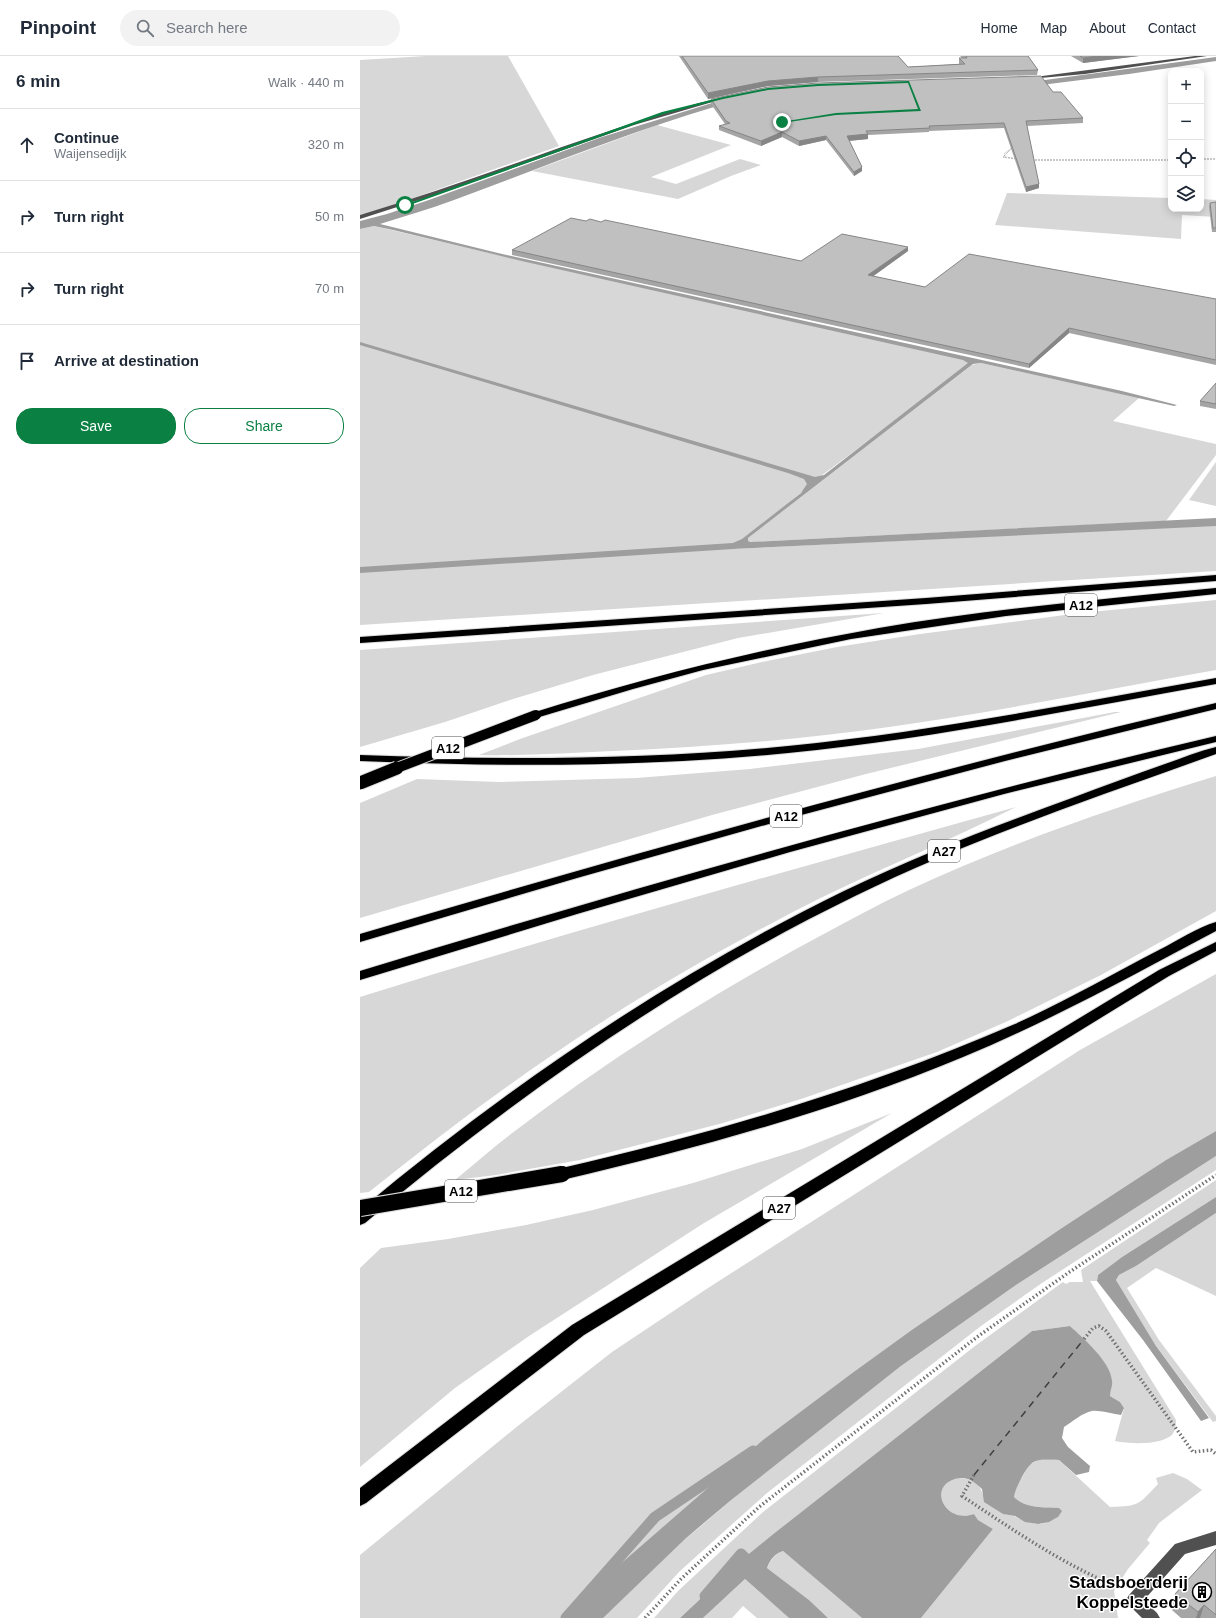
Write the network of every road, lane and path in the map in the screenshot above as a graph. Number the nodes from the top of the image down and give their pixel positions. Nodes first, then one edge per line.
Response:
1 (1205, 56) edge
2 (1022, 79) edge
3 (730, 96) edge
4 (1013, 147) edge
5 (1018, 159) edge
6 (1216, 159) edge
7 (1031, 160) edge
8 (1168, 160) edge
9 (1204, 160) edge
10 (360, 217) edge
11 (1216, 578) edge
12 (1216, 591) edge
13 (360, 640) edge
14 (1216, 681) edge
15 (1216, 706) edge
16 (1216, 739) edge
17 (1216, 750) edge
18 (360, 758) edge
19 (360, 783) edge
20 (1216, 926) edge
21 (360, 938) edge
22 (1216, 946) edge
23 (360, 976) edge
24 (1216, 1175) edge
25 (360, 1208) edge
26 (360, 1219) edge
27 (1084, 1340) dead end
28 (1216, 1454) edge
29 (974, 1475) dead end
30 (360, 1498) edge
31 (1216, 1538) edge
32 (1138, 1595) junction
33 (645, 1618) edge
34 (1152, 1618) edge

1 - 2 street
3 - 10 street
4 - 5 path
6 - 9 path
7 - 8 path
11 - 13 highway, A12
12 - 19 highway, A12, bridge
14 - 18 highway, A12
15 - 21 highway, A12
16 - 23 highway, A12
17 - 26 highway, A27
20 - 25 highway, A12, bridge
22 - 30 highway, A27
24 - 33 path
27 - 28 path
29 - 32 path
31 - 32 street
32 - 34 street

